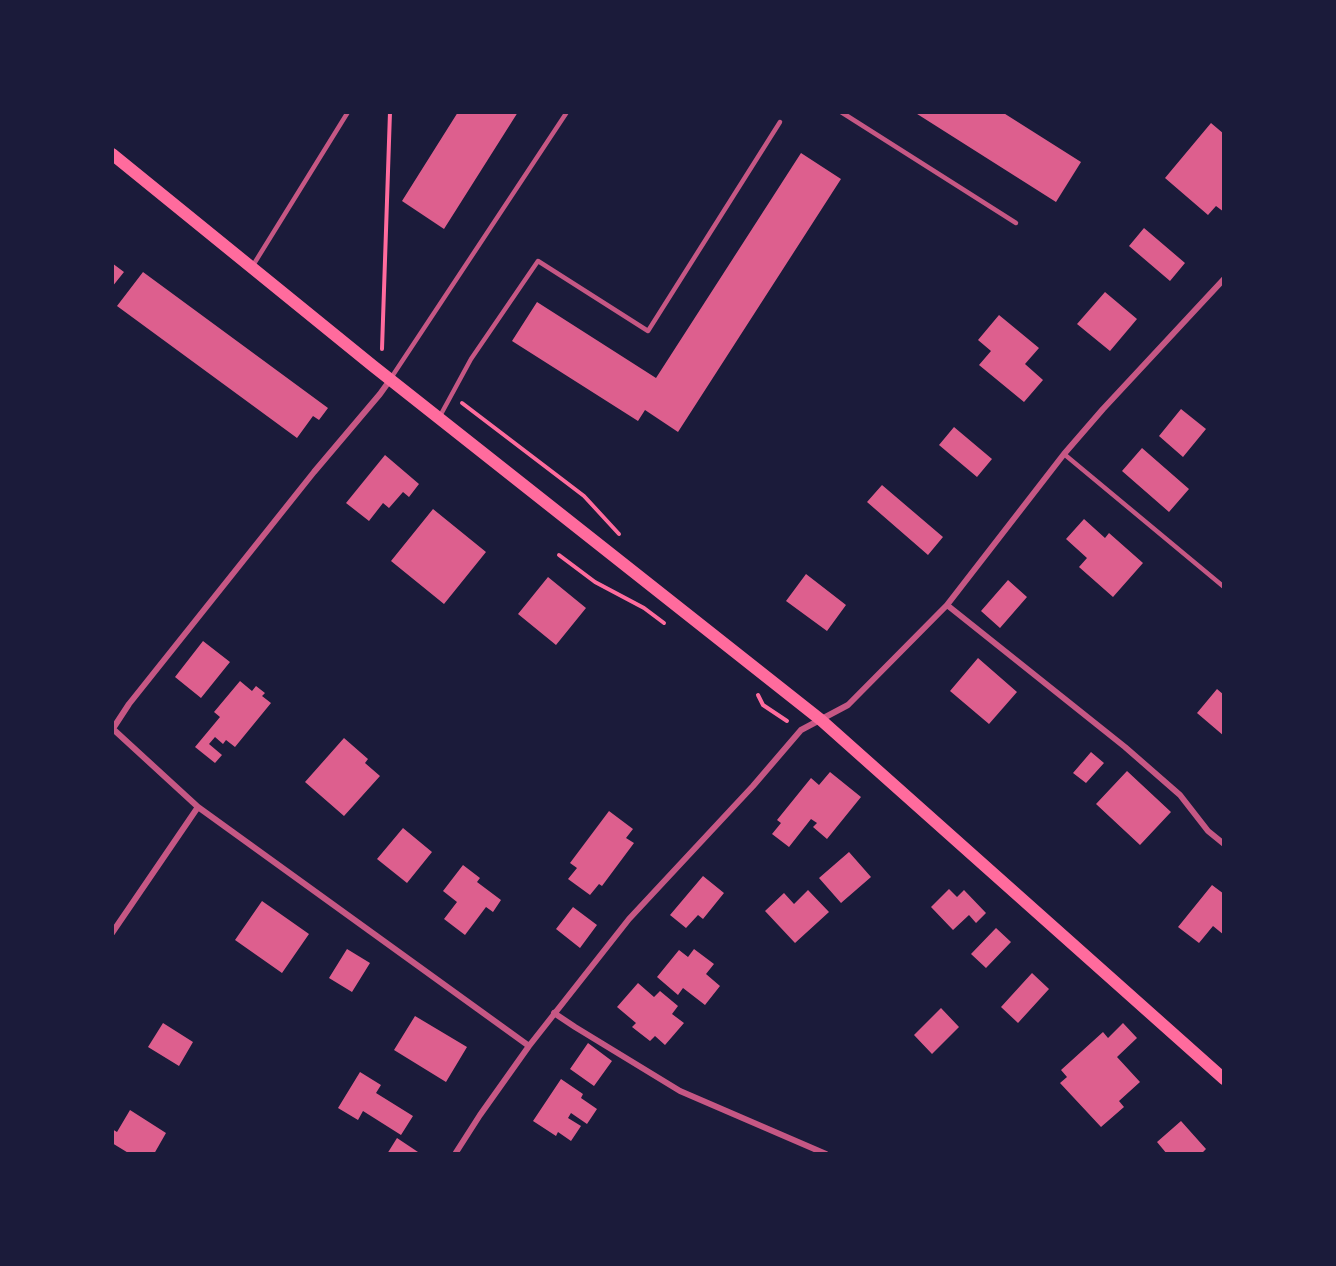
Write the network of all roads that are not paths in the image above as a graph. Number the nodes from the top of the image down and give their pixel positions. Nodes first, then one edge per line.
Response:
1 (348, 112) edge
2 (567, 112) edge
3 (841, 112) edge
4 (780, 122) dead end
5 (112, 154) edge
6 (1016, 223) dead end
7 (252, 267) junction
8 (1224, 279) edge
9 (390, 380) junction
10 (439, 418) junction
11 (1064, 454) junction
12 (1224, 587) edge
13 (947, 605) junction
14 (821, 720) junction
15 (113, 730) edge
16 (198, 807) junction
17 (1224, 844) edge
18 (112, 933) edge
19 (554, 1013) junction
20 (529, 1046) junction
21 (1224, 1079) edge
22 (455, 1154) edge
23 (826, 1154) edge

1 - 7 lane
2 - 9 lane
3 - 6 lane
4 - 10 lane
5 - 7 main road
7 - 9 main road
8 - 11 street
9 - 10 main road
9 - 15 street
10 - 14 main road
11 - 12 lane
11 - 13 street
13 - 14 street
13 - 17 street
14 - 19 street
14 - 21 main road
15 - 16 street
16 - 18 street
16 - 20 street
19 - 20 street
19 - 23 street
20 - 22 street

